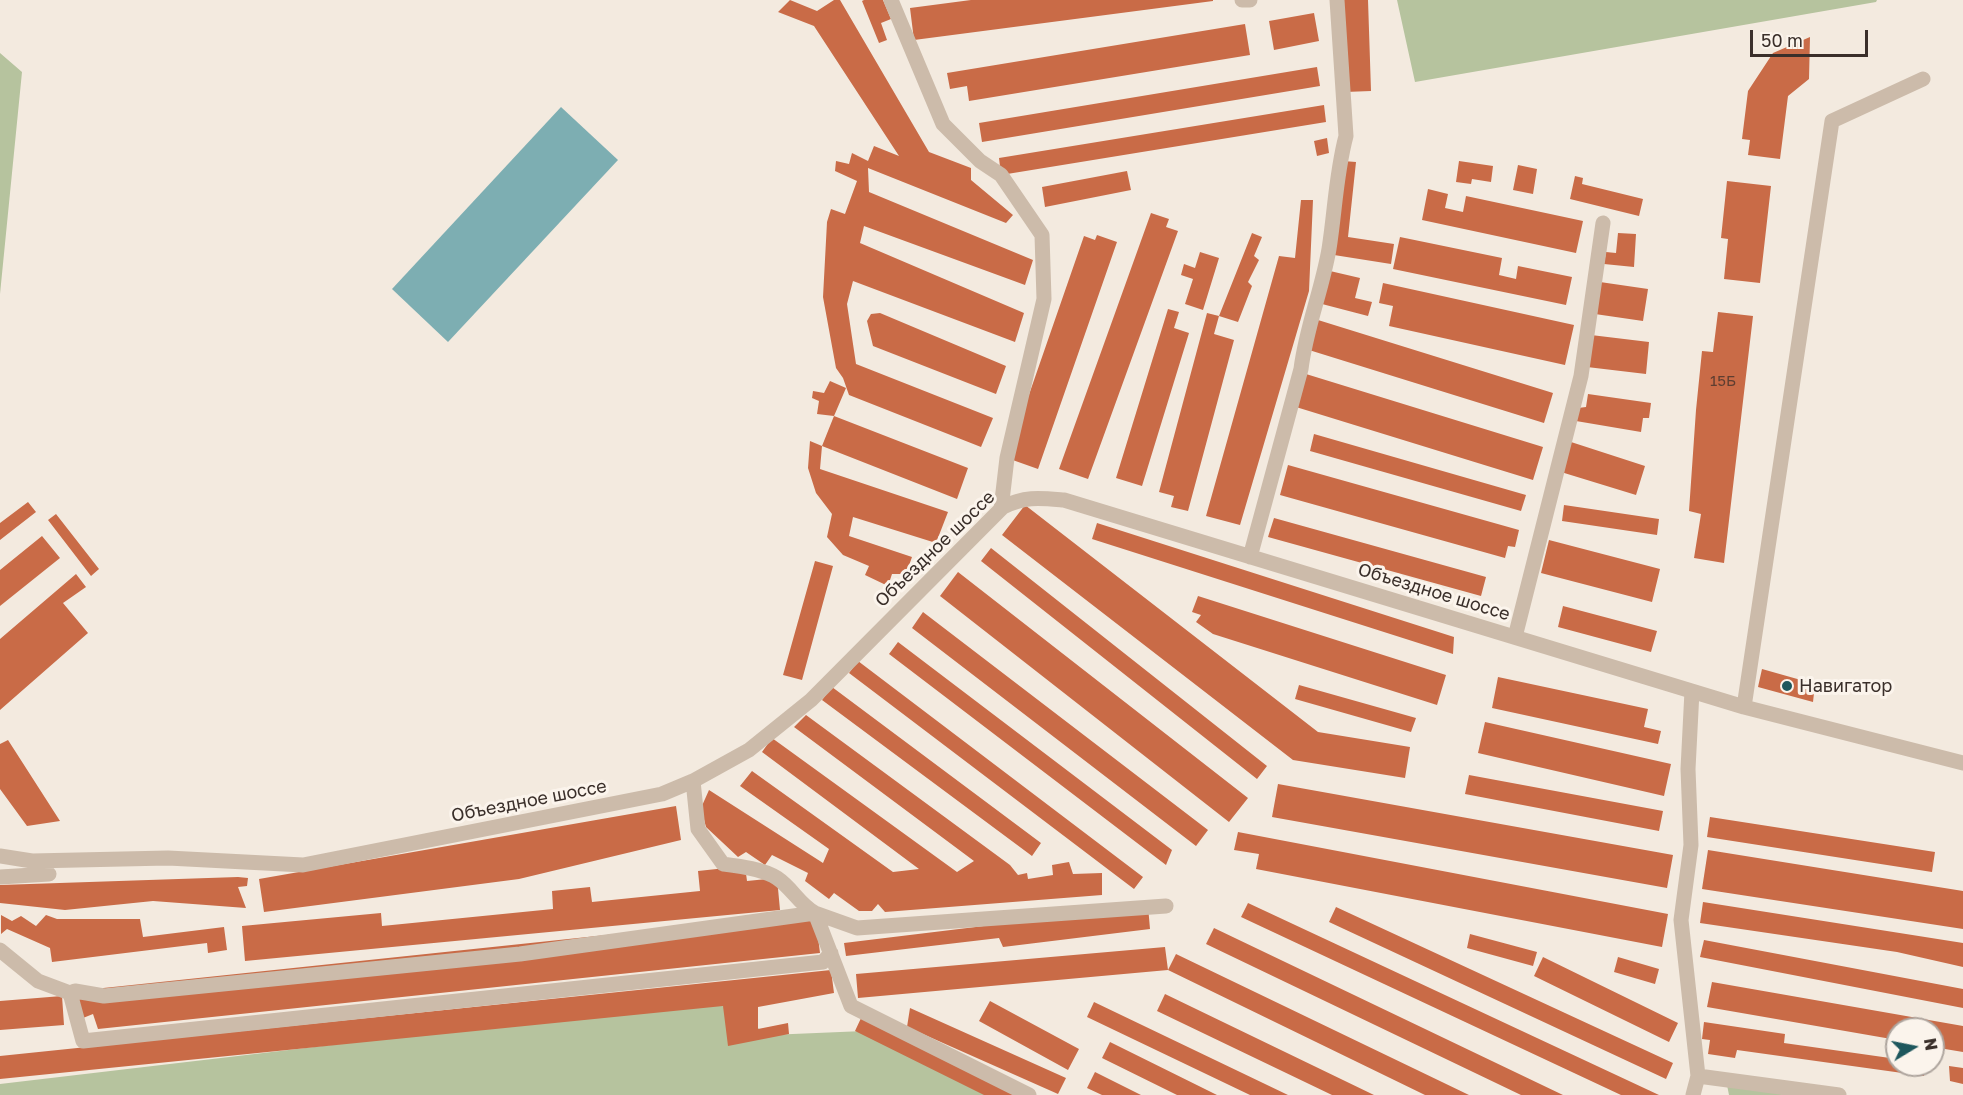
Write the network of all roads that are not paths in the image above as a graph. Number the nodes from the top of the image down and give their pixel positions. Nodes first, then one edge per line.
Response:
1 (891, 0) edge
2 (1242, 0) edge
3 (1250, 0) edge
4 (1337, 0) edge
5 (1923, 79) dead end
6 (1603, 223) dead end
7 (1000, 509) junction
8 (1250, 557) junction
9 (1515, 637) junction
10 (1692, 691) junction
11 (1744, 707) junction
12 (1963, 762) edge
13 (693, 781) junction
14 (0, 856) edge
15 (49, 874) dead end
16 (0, 877) edge
17 (1166, 906) dead end
18 (815, 913) junction
19 (0, 950) edge
20 (831, 953) junction
21 (70, 993) junction
22 (1698, 1076) junction
23 (1029, 1095) edge
24 (1693, 1095) edge
25 (1839, 1095) edge

1 - 7 street
2 - 3 street
4 - 8 street
5 - 11 street
6 - 9 street
7 - 8 street, Объездное шоссе
7 - 13 street, Объездное шоссе
8 - 9 street, Объездное шоссе
9 - 10 street, Объездное шоссе
10 - 11 street, Объездное шоссе
10 - 22 street
11 - 12 street, Объездное шоссе
13 - 14 street, Объездное шоссе
13 - 18 street
15 - 16 street
17 - 18 street
18 - 20 street
18 - 21 street
19 - 21 street
20 - 21 street
20 - 23 street
22 - 24 street
22 - 25 street

